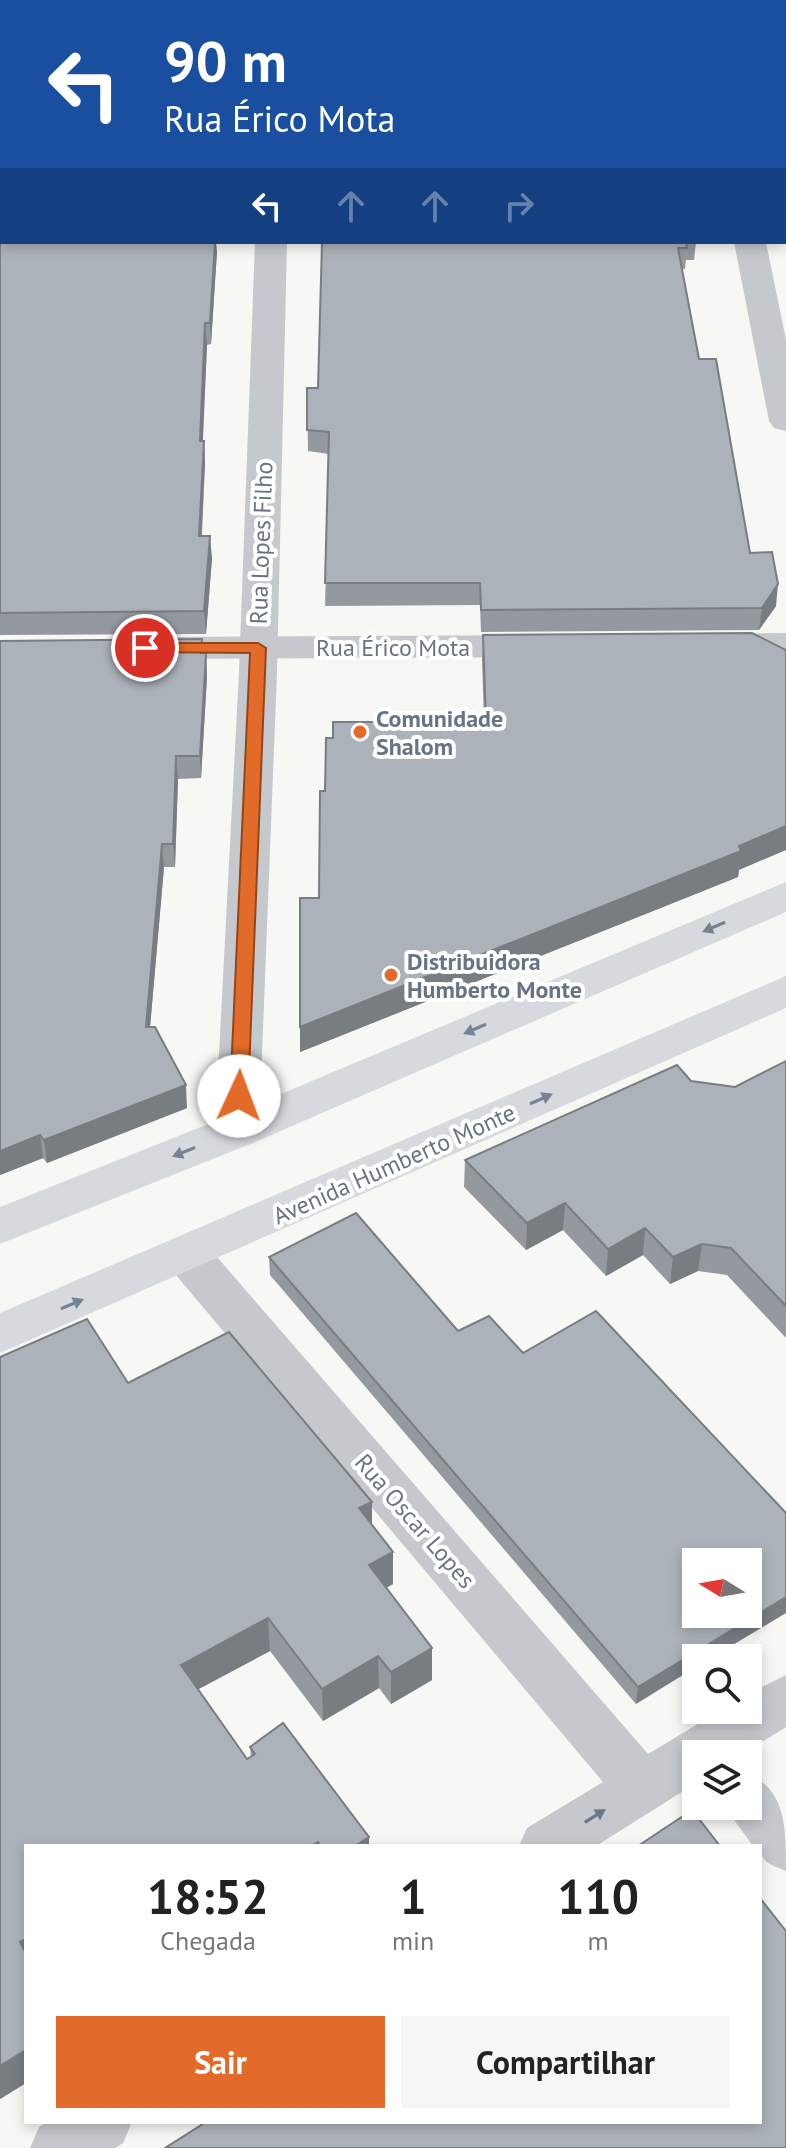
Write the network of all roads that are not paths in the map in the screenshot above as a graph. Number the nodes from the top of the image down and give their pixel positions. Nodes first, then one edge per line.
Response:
1 (271, 244) edge
2 (750, 244) edge
3 (786, 421) edge
4 (786, 644) edge
5 (677, 645) edge
6 (584, 646) edge
7 (117, 648) edge
8 (258, 648) junction
9 (786, 896) edge
10 (786, 991) edge
11 (237, 1131) junction
12 (0, 1226) edge
13 (187, 1255) junction
14 (0, 1334) edge
15 (786, 1699) edge
16 (722, 1740) edge
17 (682, 1764) edge
18 (642, 1787) junction
19 (762, 1815) edge
20 (550, 1844) edge
21 (786, 1845) edge
22 (99, 2124) edge
23 (60, 2148) edge

1 - 8 street, Rua Lopes Filho
2 - 3 street
4 - 5 street
6 - 8 street, Rua Érico Mota
7 - 8 street, Rua Érico Mota
8 - 11 street, Rua Lopes Filho
9 -> 11 main road
13 -> 10 main road, Avenida Humberto Monte
11 -> 12 main road
14 -> 13 main road, Avenida Humberto Monte
13 - 18 street, Rua Oscar Lopes
15 - 16 street
17 - 18 street
20 -> 18 street
19 - 21 street
22 - 23 street

